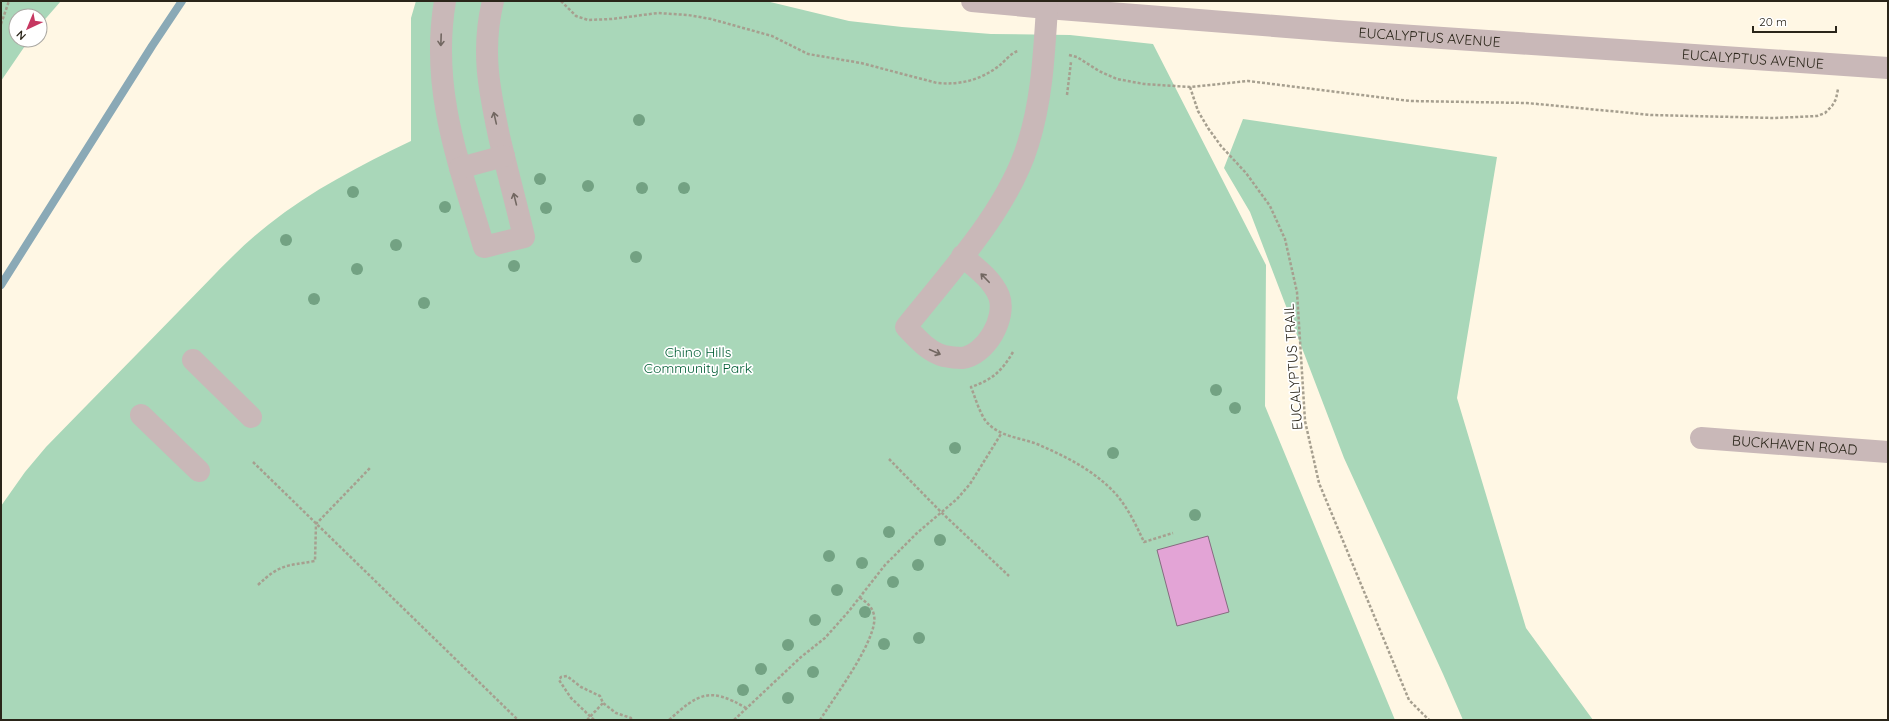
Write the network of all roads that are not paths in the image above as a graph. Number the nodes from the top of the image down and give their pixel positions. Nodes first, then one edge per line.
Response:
1 (445, 1) edge
2 (493, 1) edge
3 (972, 1) edge
4 (1047, 8) junction
5 (1888, 68) edge
6 (504, 156) junction
7 (460, 168) junction
8 (962, 256) junction
9 (193, 360) dead end
10 (141, 416) dead end
11 (251, 417) dead end
12 (1701, 438) dead end
13 (1888, 452) edge
14 (199, 471) dead end

1 -> 7 street
6 -> 2 street
3 - 4 street, EUCALYPTUS AVENUE
4 - 5 street, EUCALYPTUS AVENUE
4 - 8 street
6 - 7 street
7 -> 6 street
8 -> 8 street
9 - 11 street
10 - 14 street
12 - 13 street, BUCKHAVEN ROAD

